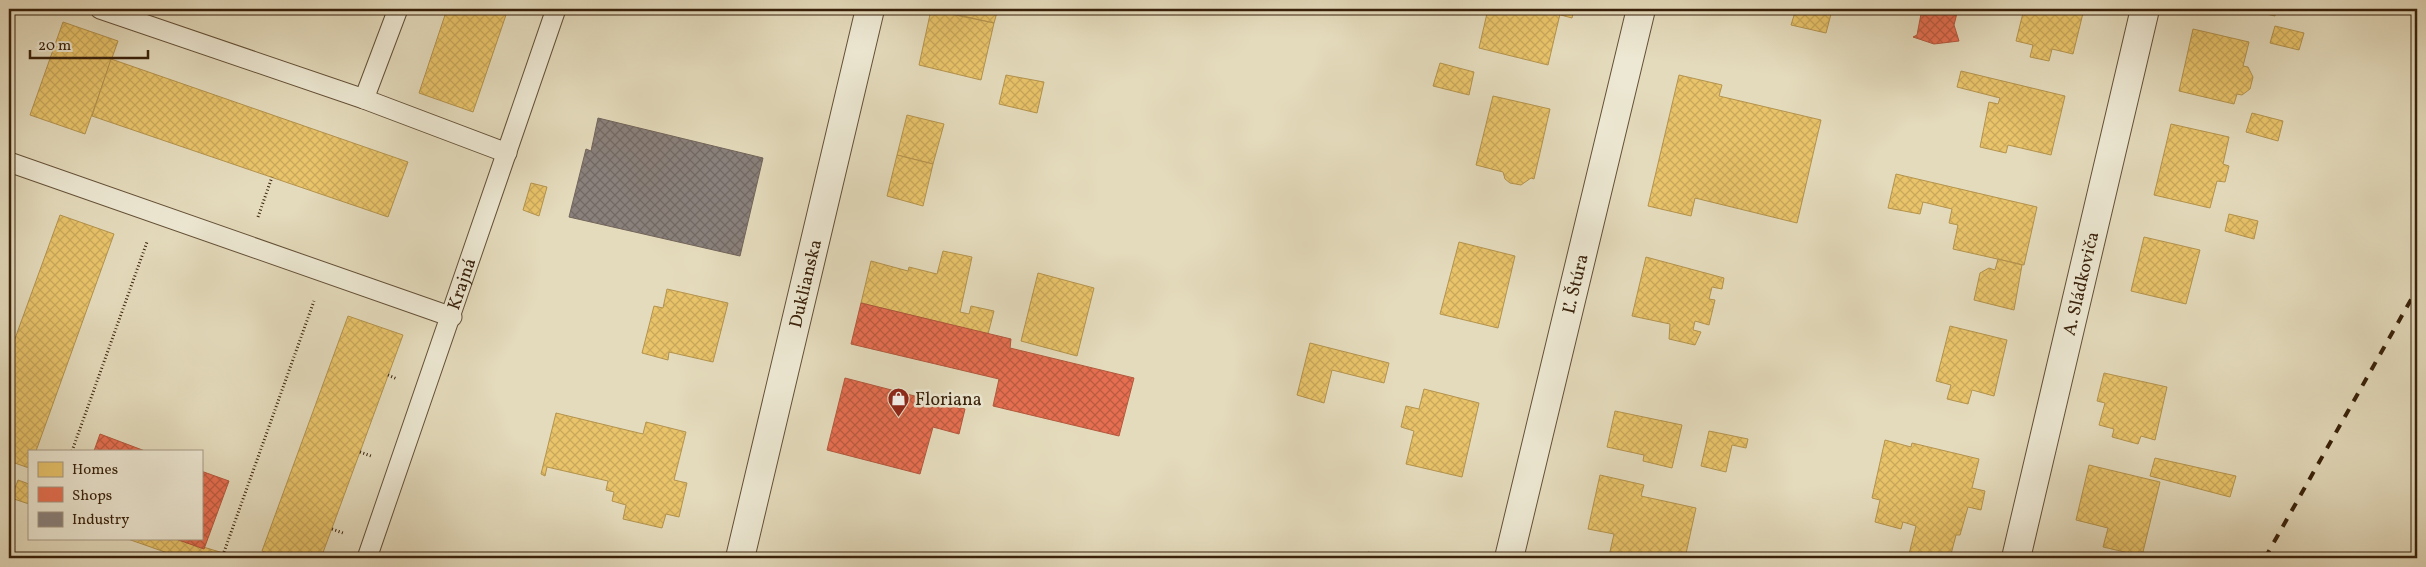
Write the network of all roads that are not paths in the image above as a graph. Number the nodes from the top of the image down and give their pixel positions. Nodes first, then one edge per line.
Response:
1 (100, 9) edge
2 (398, 9) edge
3 (556, 9) edge
4 (870, 9) edge
5 (1641, 9) edge
6 (2145, 9) edge
7 (364, 100) junction
8 (507, 153) junction
9 (9, 162) edge
10 (452, 317) junction
11 (368, 558) edge
12 (740, 558) edge
13 (1509, 558) edge
14 (2016, 558) edge

1 - 7 lane
2 - 7 lane
3 - 8 lane, Krajná
4 - 12 street, Duklianska
5 - 13 street, Ľ. Štúra
6 - 14 street, A. Sládkoviča
7 - 8 lane
8 - 10 lane, Krajná
9 - 10 lane
10 - 11 lane, Krajná

